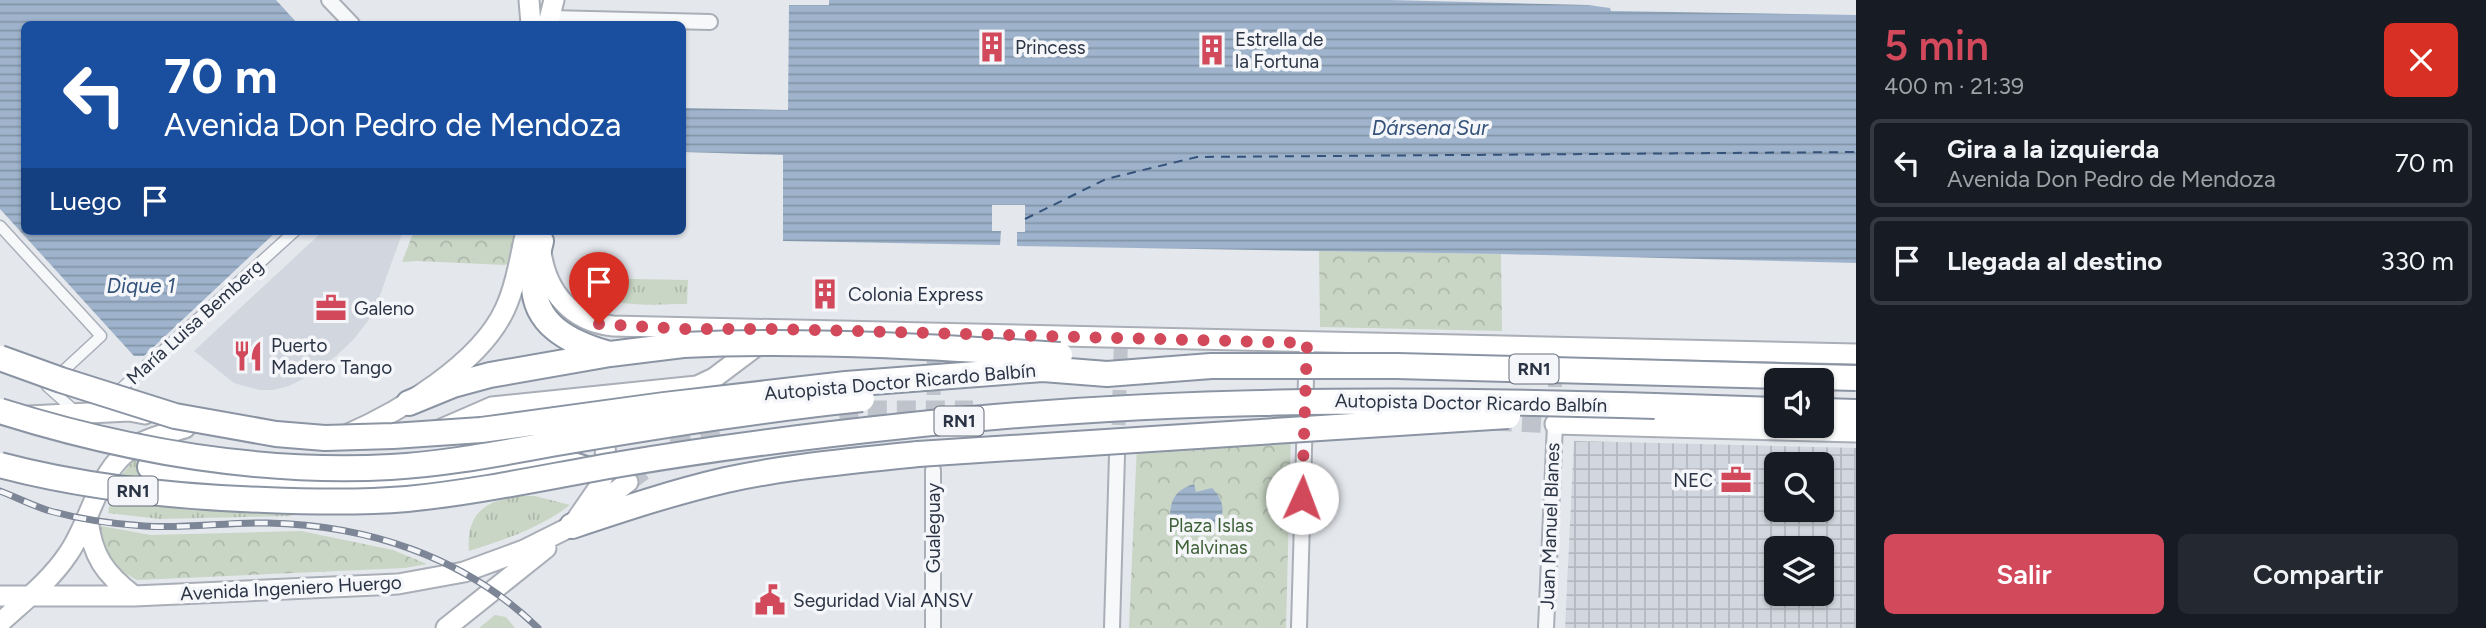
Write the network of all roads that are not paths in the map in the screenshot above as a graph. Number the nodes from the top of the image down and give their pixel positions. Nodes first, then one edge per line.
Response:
1 (329, 0) edge
2 (529, 0) edge
3 (541, 19) edge
4 (349, 21) edge
5 (654, 21) edge
6 (686, 22) edge
7 (710, 22) dead end
8 (0, 226) edge
9 (290, 235) edge
10 (535, 235) edge
11 (535, 235) edge
12 (535, 235) edge
13 (778, 329) junction
14 (1307, 343) junction
15 (610, 354) junction
16 (1856, 354) edge
17 (0, 358) edge
18 (1211, 366) junction
19 (1107, 374) junction
20 (1856, 378) edge
21 (558, 401) junction
22 (409, 403) junction
23 (1655, 406) junction
24 (1764, 410) edge
25 (1834, 411) edge
26 (1856, 412) edge
27 (0, 413) edge
28 (87, 413) junction
29 (1555, 424) joint
30 (0, 428) edge
31 (186, 428) junction
32 (1856, 432) edge
33 (326, 443) junction
34 (1117, 454) tunnel mouth
35 (926, 462) junction
36 (0, 465) edge
37 (589, 470) junction
38 (628, 482) tunnel mouth
39 (88, 518) junction
40 (572, 526) junction
41 (134, 596) junction
42 (0, 597) edge
43 (27, 598) junction
44 (0, 623) edge
45 (446, 628) edge
46 (933, 628) edge
47 (1112, 628) edge
48 (1298, 628) edge
49 (1546, 628) edge

1 - 4 street
2 - 3 main road
3 - 5 street
6 - 7 street
8 - 28 street
9 - 28 street, María Luisa Bemberg
10 - 15 highway
11 - 13 main road
12 - 22 main road
13 - 14 main road
13 - 21 main road
14 - 16 main road
14 - 48 street
15 - 18 highway, bridge
15 - 22 highway
17 - 19 highway, Autopista Doctor Ricardo Balbín / RN1, bridge
18 - 19 highway, Autopista Doctor Ricardo Balbín / RN1, bridge
18 - 20 highway, Autopista Doctor Ricardo Balbín / RN1, bridge
19 - 27 highway, bridge
21 - 33 main road
21 - 40 main road
22 - 33 main road
23 - 24 highway, Autopista Doctor Ricardo Balbín / RN1
23 - 35 highway, bridge
23 - 37 highway, Autopista Doctor Ricardo Balbín / RN1, bridge
25 - 26 highway
27 - 28 main road
28 - 31 main road
29 - 32 main road
29 - 49 street, Juan Manuel Blanes
30 - 37 highway
31 - 33 main road
31 - 39 main road
34 - 47 street
35 - 40 highway
35 - 46 street, Gualeguay
36 - 37 highway, Autopista Doctor Ricardo Balbín / RN1, bridge
38 - 40 main road
39 - 41 main road
39 - 43 main road
40 - 41 main road, Avenida Ingeniero Huergo
40 - 45 main road
41 - 43 main road, Avenida Ingeniero Huergo
42 - 43 main road, Avenida Ingeniero Huergo
43 - 44 main road

